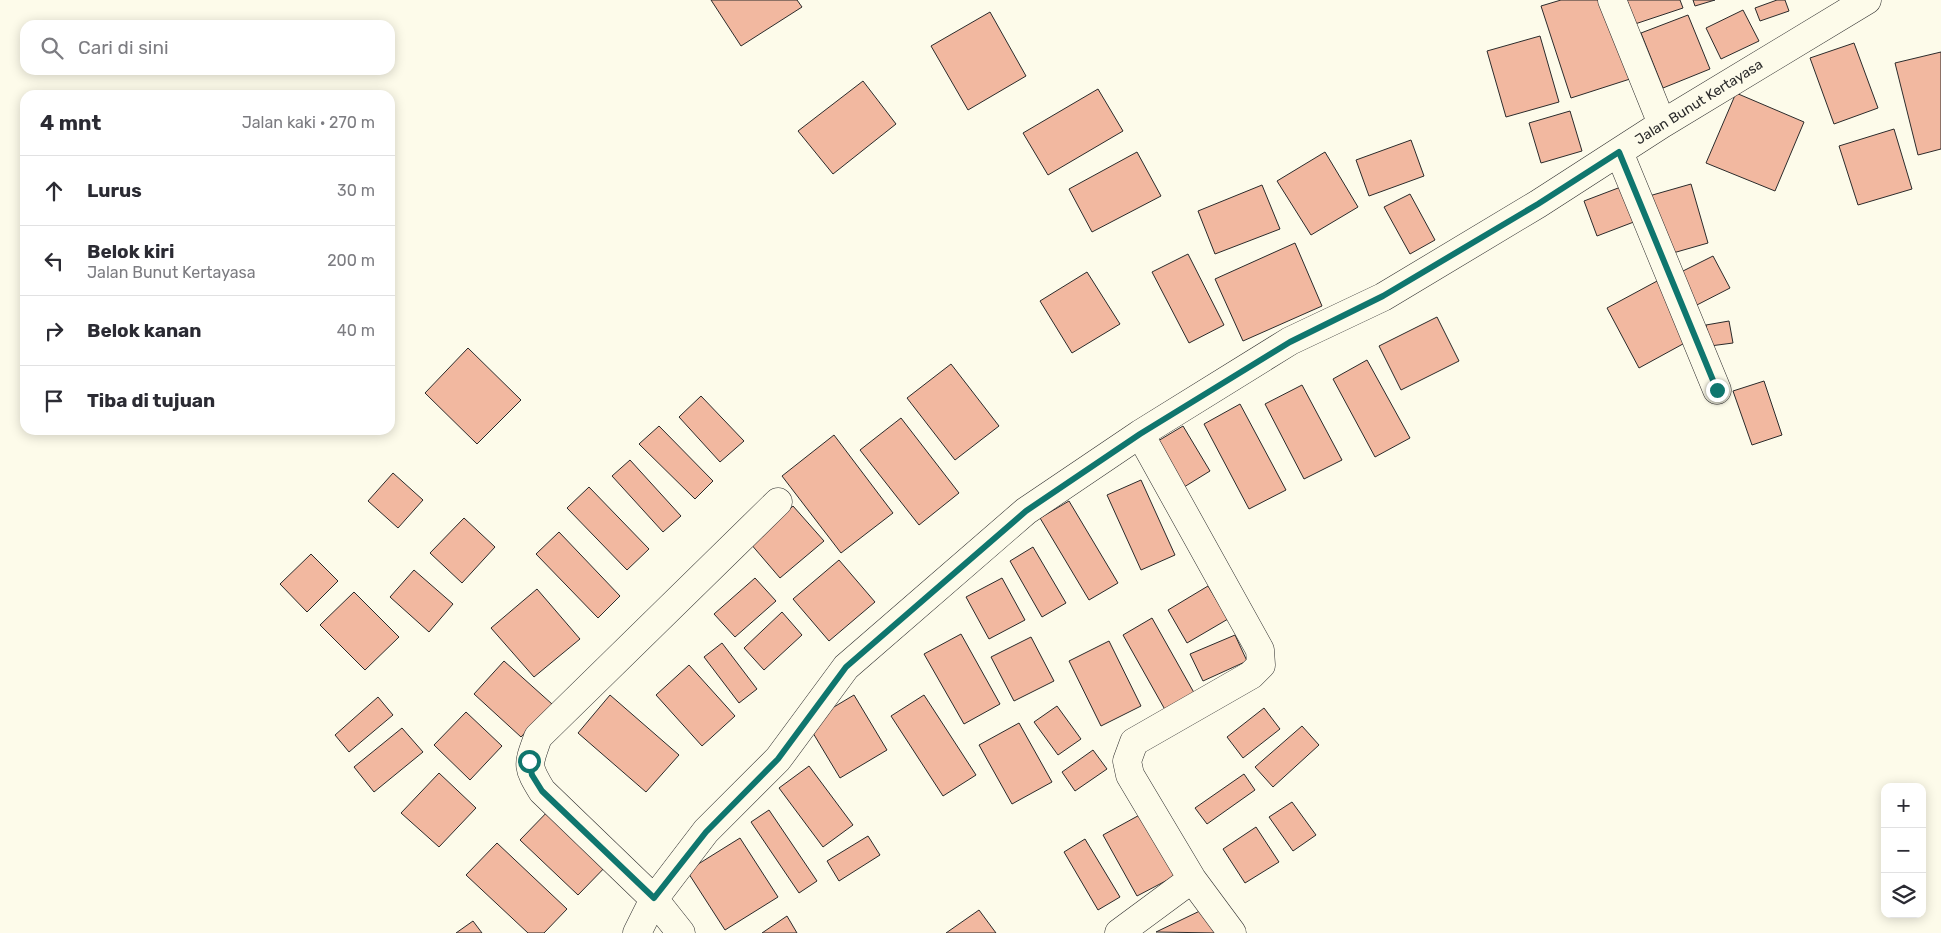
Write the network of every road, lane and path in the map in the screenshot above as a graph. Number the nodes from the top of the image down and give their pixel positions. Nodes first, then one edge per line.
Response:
1 (1612, 0) edge
2 (1867, 0) edge
3 (1662, 124) junction
4 (1619, 152) junction
5 (1717, 390) dead end
6 (1140, 434) junction
7 (778, 502) dead end
8 (1192, 879) junction
9 (654, 898) junction
10 (637, 933) edge
11 (681, 933) edge
12 (1119, 933) edge
13 (1232, 933) edge

1 - 3 street
2 - 3 street, Jalan Bunut Kertayasa
3 - 4 street, Jalan Bunut Kertayasa
4 - 5 street
4 - 6 street, Jalan Bunut Kertayasa
6 - 8 street
6 - 9 street, Jalan Bunut Kertayasa
7 - 9 street
8 - 12 street
8 - 13 street
9 - 10 street, Jalan Bunut Kertayasa
9 - 11 street

